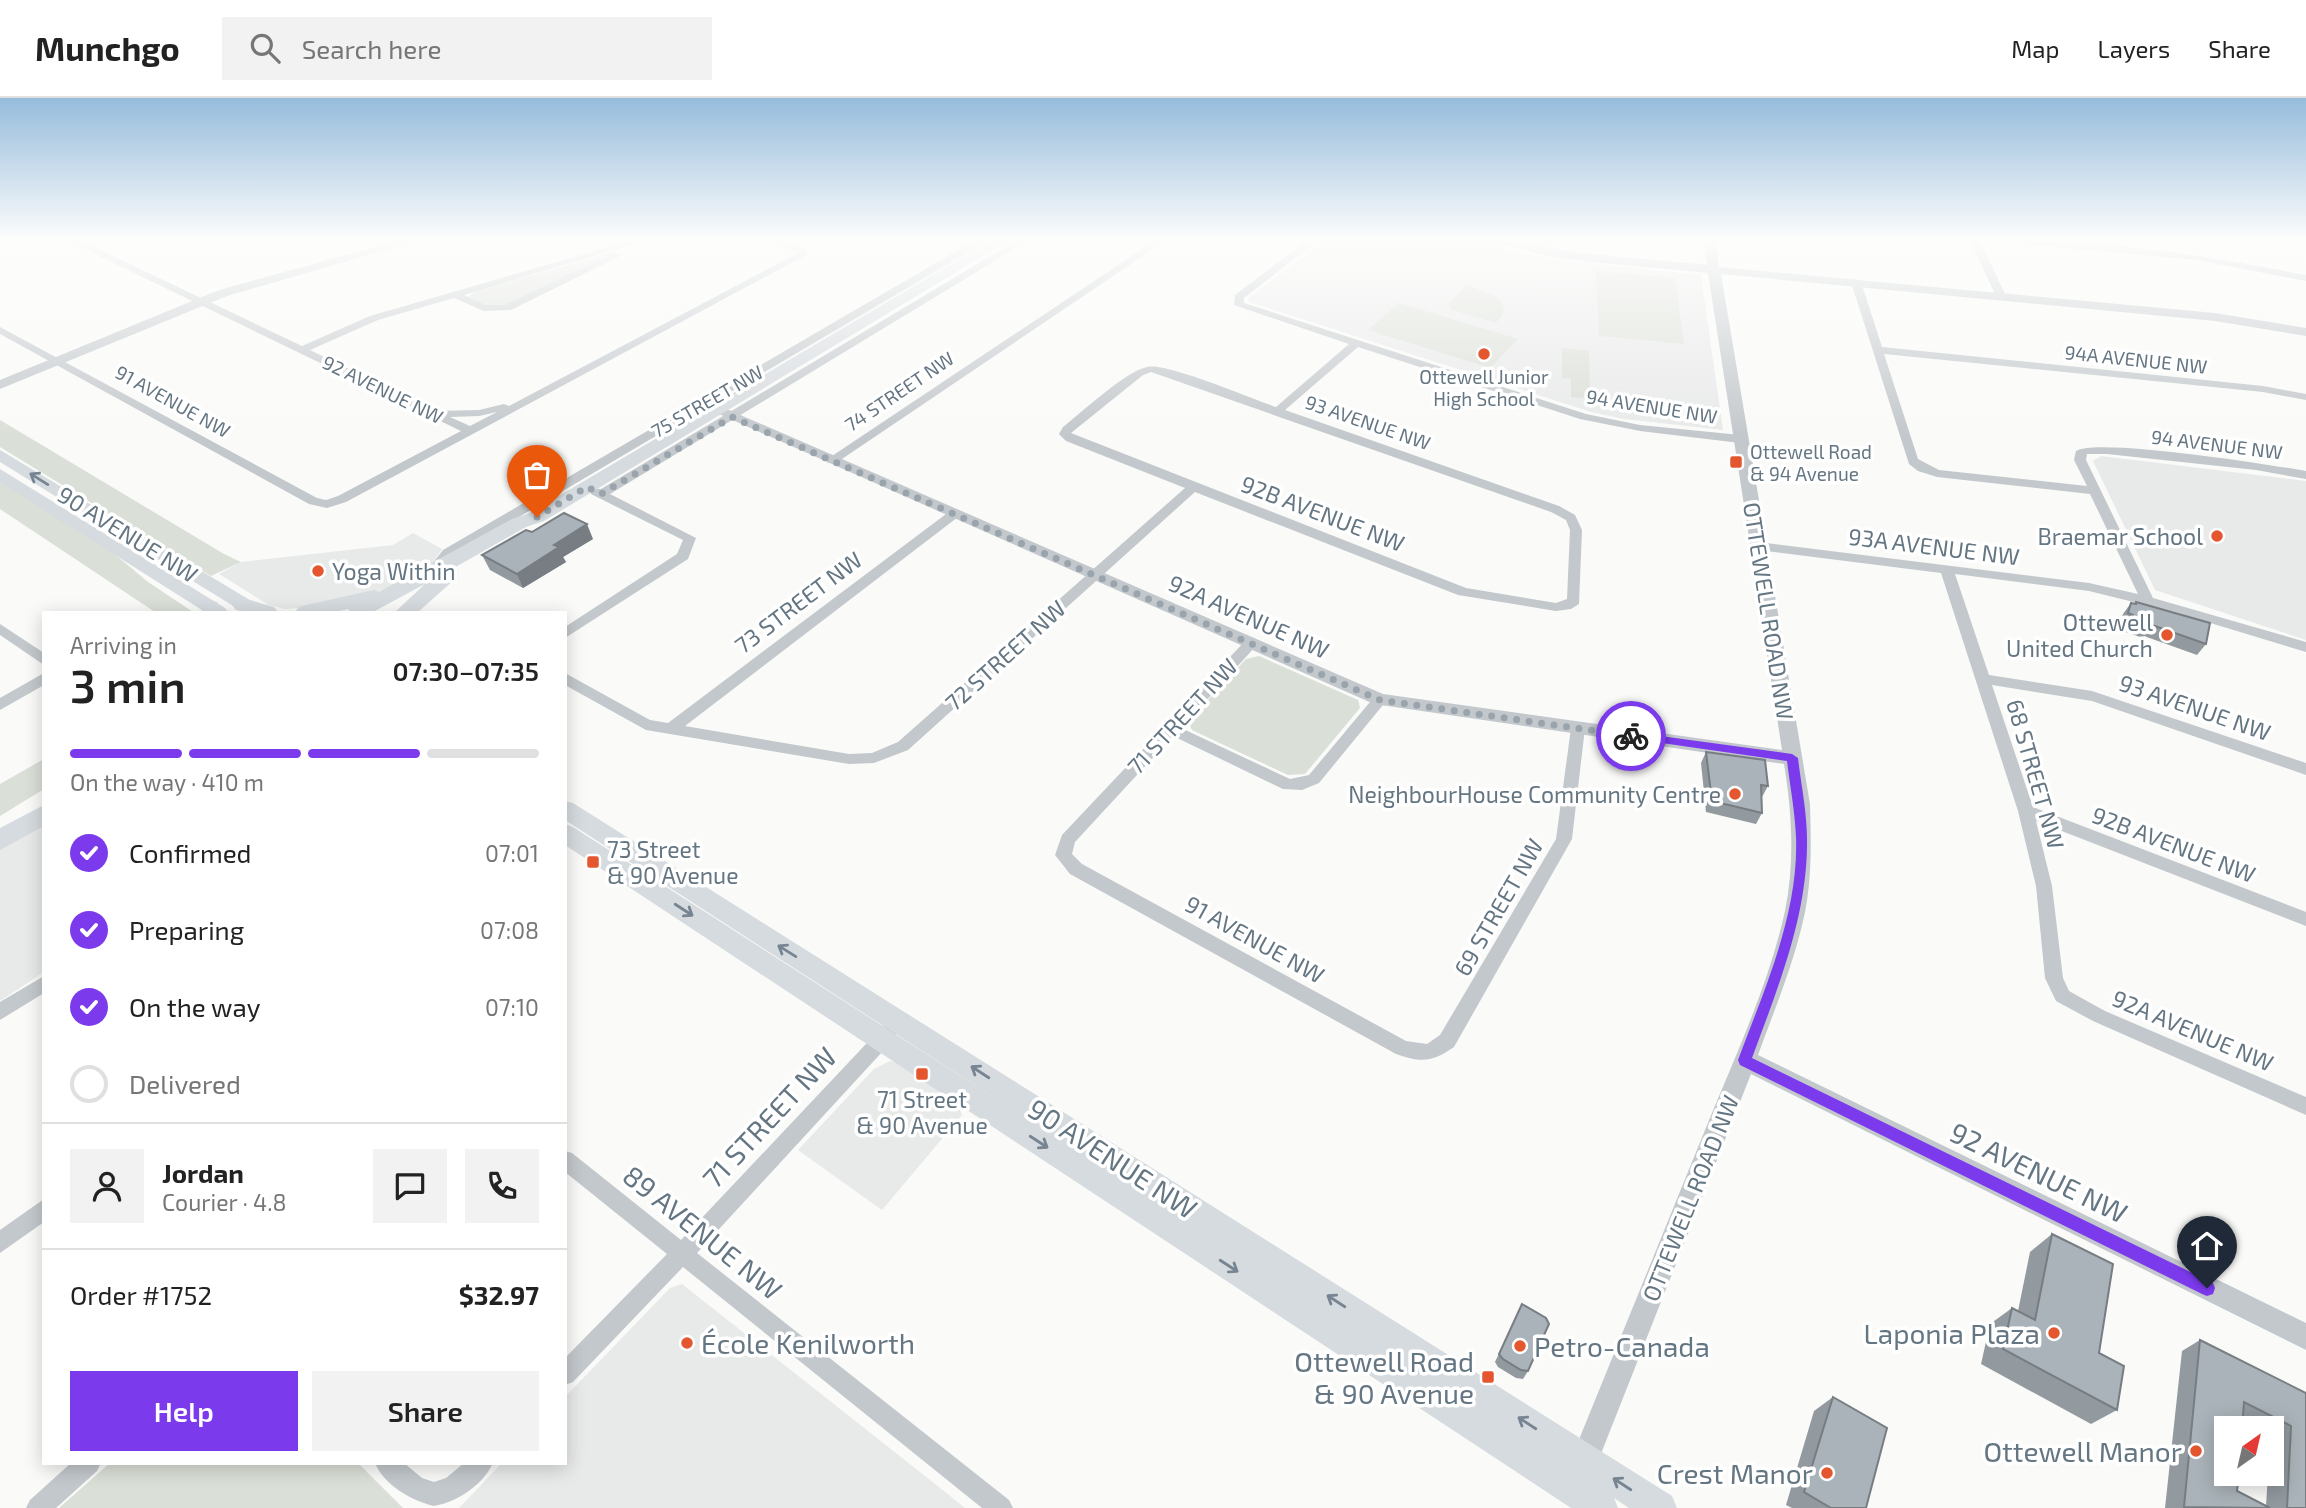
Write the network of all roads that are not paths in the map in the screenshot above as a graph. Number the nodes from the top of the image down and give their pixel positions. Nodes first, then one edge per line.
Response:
1 (193, 305) edge
2 (206, 305) edge
3 (421, 305) edge
4 (477, 305) edge
5 (512, 305) edge
6 (708, 305) edge
7 (872, 305) edge
8 (899, 305) edge
9 (912, 305) edge
10 (1064, 305) edge
11 (1239, 305) edge
12 (1719, 305) edge
13 (1863, 305) edge
14 (2091, 305) edge
15 (0, 330) edge
16 (2306, 332) edge
17 (1355, 344) junction
18 (302, 350) junction
19 (1877, 350) junction
20 (56, 361) junction
21 (0, 385) edge
22 (2306, 397) edge
23 (524, 403) junction
24 (1279, 411) junction
25 (435, 414) junction
26 (724, 414) junction
27 (470, 432) junction
28 (1070, 439) joint
29 (1741, 439) junction
30 (0, 455) edge
31 (832, 460) junction
32 (0, 474) edge
33 (2306, 475) edge
34 (1193, 487) junction
35 (594, 490) junction
36 (2095, 491) junction
37 (954, 513) junction
38 (1758, 546) junction
39 (1947, 569) junction
40 (442, 571) junction
41 (1094, 575) junction
42 (405, 586) junction
43 (2147, 600) junction
44 (1566, 606) joint
45 (249, 609) edge
46 (214, 611) edge
47 (311, 611) edge
48 (360, 611) edge
49 (383, 611) edge
50 (407, 611) edge
51 (0, 628) edge
52 (567, 633) edge
53 (1251, 643) junction
54 (2306, 647) edge
55 (42, 659) edge
56 (42, 679) edge
57 (567, 679) edge
58 (1984, 679) junction
59 (1380, 700) junction
60 (0, 705) edge
61 (1578, 728) junction
62 (671, 729) junction
63 (1170, 729) junction
64 (1792, 758) junction
65 (2306, 769) edge
66 (42, 798) edge
67 (2026, 811) junction
68 (42, 815) edge
69 (567, 817) edge
70 (0, 823) edge
71 (0, 840) edge
72 (1063, 855) joint
73 (2306, 919) edge
74 (42, 984) edge
75 (2062, 996) joint
76 (0, 1012) edge
77 (891, 1030) junction
78 (1430, 1053) joint
79 (1745, 1060) junction
80 (2306, 1106) edge
81 (567, 1162) edge
82 (42, 1211) edge
83 (0, 1243) edge
84 (683, 1253) junction
85 (2306, 1337) edge
86 (567, 1372) edge
87 (87, 1465) edge
88 (389, 1465) edge
89 (479, 1465) edge
90 (1579, 1475) junction
91 (38, 1508) edge
92 (1001, 1508) edge
93 (1601, 1508) edge
94 (1660, 1508) edge

1 - 20 street
2 - 18 street, 92 AVENUE NW
3 - 18 street
4 - 5 street
6 - 23 street
7 - 40 street, 75 STREET NW
8 - 26 main road, 75 STREET NW
9 - 26 street, 75 STREET NW
10 - 31 street, 74 STREET NW
11 - 17 street, 94 AVENUE NW
12 - 29 street, OTTEWELL ROAD NW
13 - 19 street
14 - 16 street
15 - 20 street, 91 AVENUE NW
17 - 24 street
17 - 29 street, 94 AVENUE NW
18 - 25 street, 92 AVENUE NW
19 - 22 street, 94A AVENUE NW
19 - 36 street
20 - 21 street
20 - 27 street, 91 AVENUE NW
23 - 25 street
23 - 27 street
24 - 28 street, 93 AVENUE NW
24 - 44 street, 93 AVENUE NW
25 - 27 street, 92 AVENUE NW
26 - 31 street, 92A AVENUE NW
26 - 35 main road, 75 STREET NW
28 - 34 street, 92B AVENUE NW
29 - 38 street, OTTEWELL ROAD NW
45 -> 30 main road, 90 AVENUE NW
31 - 37 street, 92A AVENUE NW
32 - 46 main road, 90 AVENUE NW
33 - 36 street, 94 AVENUE NW
34 - 41 street, 72 STREET NW
34 - 44 street, 92B AVENUE NW
35 - 40 main road, 75 STREET NW
35 - 52 street
36 - 43 street
37 - 41 street, 92A AVENUE NW
37 - 62 street, 73 STREET NW
38 - 39 street, 93A AVENUE NW
38 - 64 street, OTTEWELL ROAD NW
39 - 43 street, 93A AVENUE NW
39 - 58 street, 68 STREET NW
40 - 42 main road, 75 STREET NW
40 - 49 main road, 75 STREET NW
40 - 50 main road
41 - 53 street, 92A AVENUE NW
41 - 62 street, 72 STREET NW
42 - 47 main road
42 - 48 main road, 75 STREET NW
43 - 54 street, 93A AVENUE NW
51 - 55 street
53 - 59 street, 92A AVENUE NW
53 - 63 street, 71 STREET NW
56 - 60 street
57 - 62 street
58 - 65 street, 93 AVENUE NW
58 - 67 street, 68 STREET NW
59 - 61 street, 92A AVENUE NW
59 - 63 street
61 - 64 street, 92A AVENUE NW
61 - 78 street, 69 STREET NW
63 - 72 street, 71 STREET NW
64 - 79 street, OTTEWELL ROAD NW
66 - 70 main road
67 - 73 street, 92B AVENUE NW
67 - 75 street, 68 STREET NW
68 - 71 main road
69 - 77 main road, 90 AVENUE NW
72 - 78 street, 91 AVENUE NW
74 - 76 street
75 - 80 street, 92A AVENUE NW
77 - 84 street, 71 STREET NW
77 - 90 main road, 90 AVENUE NW
79 - 85 street, 92 AVENUE NW
79 - 90 street, OTTEWELL ROAD NW
81 - 84 street, 89 AVENUE NW
82 - 83 street
84 - 86 street, 71 STREET NW
84 - 92 street, 89 AVENUE NW
87 - 91 street
88 - 89 street
90 - 93 main road, 90 AVENUE NW
94 -> 90 main road, 90 AVENUE NW

